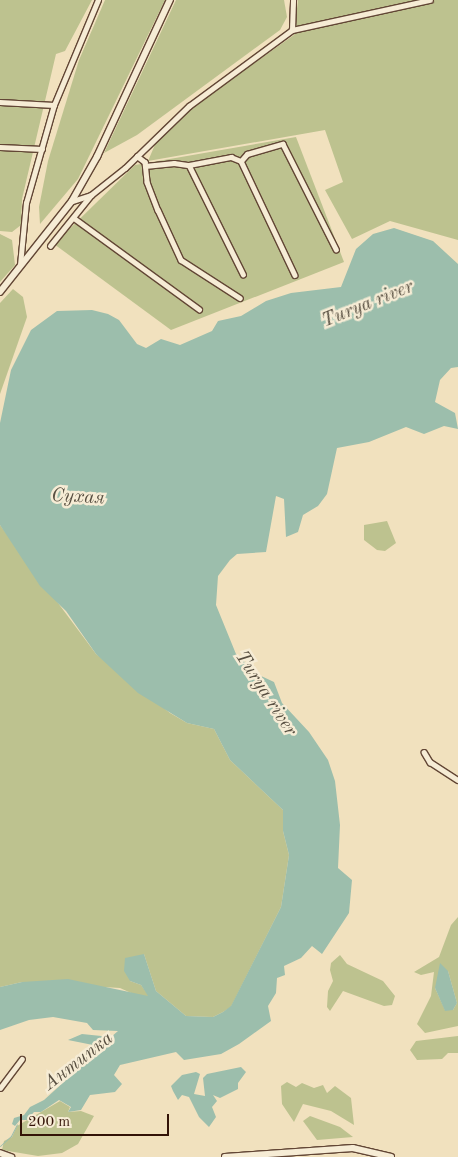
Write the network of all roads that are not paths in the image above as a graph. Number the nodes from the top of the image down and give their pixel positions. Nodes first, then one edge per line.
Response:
1 (98, 0) edge
2 (170, 0) edge
3 (293, 0) edge
4 (430, 0) edge
5 (292, 30) junction
6 (0, 102) edge
7 (54, 105) junction
8 (0, 147) edge
9 (42, 149) junction
10 (137, 156) junction
11 (241, 161) junction
12 (189, 165) junction
13 (146, 166) junction
14 (91, 195) junction
15 (72, 201) junction
16 (74, 218) junction
17 (50, 246) dead end
18 (336, 249) dead end
19 (20, 269) junction
20 (243, 274) dead end
21 (295, 275) dead end
22 (0, 292) edge
23 (240, 298) dead end
24 (199, 309) dead end
25 (424, 752) dead end
26 (458, 780) edge
27 (22, 1060) dead end
28 (0, 1088) edge
29 (324, 1150) junction
30 (0, 1153) edge
31 (11, 1157) edge
32 (225, 1157) edge
33 (312, 1157) edge
34 (391, 1157) edge

1 - 7 street
2 - 15 main road
3 - 5 street
4 - 5 street
5 - 10 street
6 - 7 street
7 - 9 street
8 - 9 street
9 - 19 street
10 - 13 street
10 - 14 street
11 - 12 street
11 - 18 street
11 - 21 street
12 - 13 street
12 - 20 street
13 - 23 street
14 - 15 street
14 - 16 street
15 - 19 main road
16 - 17 street
16 - 24 street
19 - 22 main road
25 - 26 street
27 - 28 street
29 - 32 main road
29 - 33 main road
29 - 34 main road
30 - 31 main road

